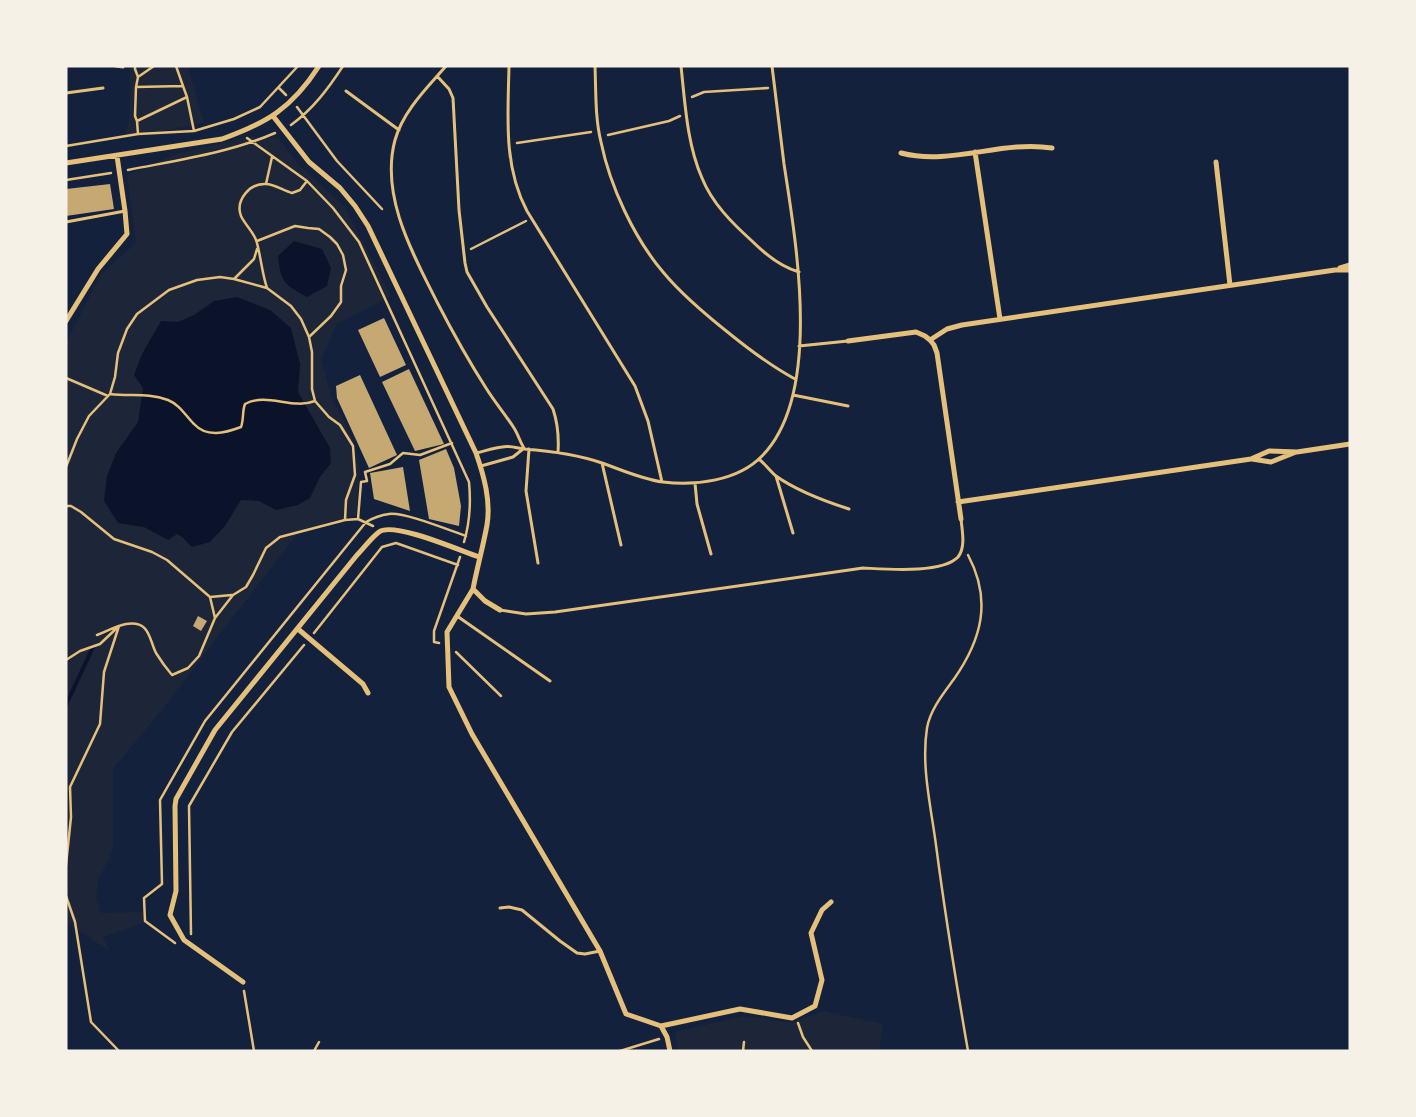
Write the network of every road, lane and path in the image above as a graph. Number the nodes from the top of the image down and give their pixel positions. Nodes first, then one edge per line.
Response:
1 (116, 66) edge
2 (136, 66) edge
3 (154, 66) edge
4 (176, 66) edge
5 (298, 66) edge
6 (319, 66) edge
7 (446, 66) edge
8 (509, 66) edge
9 (595, 66) edge
10 (680, 66) edge
11 (772, 66) edge
12 (123, 67) edge
13 (437, 76) junction
14 (138, 77) junction
15 (183, 86) junction
16 (136, 87) junction
17 (103, 88) dead end
18 (279, 88) junction
19 (774, 88) junction
20 (346, 92) dead end
21 (66, 93) edge
22 (186, 97) junction
23 (291, 101) junction
24 (684, 101) junction
25 (686, 112) junction
26 (273, 116) junction
27 (137, 121) junction
28 (399, 130) junction
29 (194, 131) junction
30 (599, 132) junction
31 (138, 134) junction
32 (600, 139) junction
33 (254, 142) dead end
34 (508, 144) junction
35 (66, 146) edge
36 (1052, 148) dead end
37 (901, 152) dead end
38 (975, 152) junction
39 (117, 156) junction
40 (272, 156) junction
41 (1216, 162) dead end
42 (66, 163) edge
43 (307, 181) junction
44 (266, 184) junction
45 (382, 209) dead end
46 (126, 211) junction
47 (531, 218) junction
48 (66, 222) edge
49 (257, 241) junction
50 (258, 247) junction
51 (462, 252) junction
52 (1350, 265) edge
53 (1335, 270) junction
54 (1350, 270) edge
55 (799, 272) junction
56 (234, 279) junction
57 (1230, 285) junction
58 (268, 288) junction
59 (1000, 319) junction
60 (66, 321) edge
61 (309, 337) junction
62 (848, 340) joint
63 (930, 340) junction
64 (799, 346) junction
65 (66, 378) edge
66 (795, 379) junction
67 (109, 395) junction
68 (792, 395) junction
69 (315, 401) junction
70 (848, 406) dead end
71 (452, 443) junction
72 (1350, 444) edge
73 (524, 449) junction
74 (530, 449) junction
75 (558, 452) junction
76 (1297, 452) junction
77 (476, 453) junction
78 (759, 458) junction
79 (1251, 459) junction
80 (602, 463) junction
81 (481, 466) junction
82 (66, 467) edge
83 (775, 475) junction
84 (662, 482) junction
85 (695, 482) junction
86 (958, 502) junction
87 (66, 506) edge
88 (849, 508) dead end
89 (358, 519) junction
90 (961, 519) joint
91 (345, 520) junction
92 (366, 522) junction
93 (793, 533) dead end
94 (466, 536) junction
95 (621, 545) dead end
96 (963, 545) junction
97 (461, 551) junction
98 (711, 554) dead end
99 (479, 557) junction
100 (538, 563) dead end
101 (458, 566) junction
102 (473, 589) junction
103 (233, 595) junction
104 (210, 597) junction
105 (500, 610) joint
106 (457, 616) junction
107 (215, 618) junction
108 (119, 626) junction
109 (298, 628) junction
110 (97, 635) dead end
111 (310, 638) junction
112 (447, 644) junction
113 (66, 660) edge
114 (550, 681) dead end
115 (368, 693) dead end
116 (501, 696) dead end
117 (66, 865) edge
118 (66, 896) edge
119 (831, 902) dead end
120 (500, 908) dead end
121 (177, 944) dead end
122 (191, 945) junction
123 (600, 951) junction
124 (243, 982) joint
125 (236, 987) dead end
126 (244, 992) junction
127 (796, 1016) junction
128 (661, 1026) junction
129 (668, 1037) junction
130 (319, 1042) dead end
131 (744, 1042) dead end
132 (119, 1051) edge
133 (254, 1051) edge
134 (314, 1051) edge
135 (620, 1051) edge
136 (670, 1051) edge
137 (743, 1051) edge
138 (812, 1051) edge
139 (968, 1051) edge

1 - 12 lane
2 - 14 path
3 - 14 path
4 - 15 path
5 - 18 path
6 - 23 street
7 - 13 lane
8 - 34 lane
9 - 30 lane
10 - 24 lane
11 - 19 lane
13 - 28 lane
13 - 51 lane
14 - 16 path
15 - 16 path
15 - 22 path
16 - 27 path
17 - 21 lane
18 - 23 path
18 - 29 path
19 - 24 path
19 - 55 lane
20 - 28 lane
22 - 27 path
22 - 29 path
23 - 26 street
23 - 45 path
24 - 25 lane
25 - 32 path
25 - 55 lane
26 - 39 street
26 - 77 street
27 - 31 path
28 - 73 lane
29 - 31 path
30 - 32 lane
30 - 34 path
31 - 35 path
32 - 66 lane
33 - 40 path
34 - 47 lane
36 - 38 street
37 - 38 street
38 - 59 street
39 - 42 street
39 - 46 street
40 - 43 path
40 - 44 path
41 - 57 street
43 - 44 path
43 - 71 path
44 - 49 path
46 - 48 lane
46 - 60 street
47 - 51 path
47 - 84 lane
49 - 50 path
49 - 61 path
50 - 56 path
50 - 58 path
51 - 75 lane
52 - 53 street
53 - 54 street
53 - 57 street
55 - 64 lane
56 - 58 path
56 - 67 path
57 - 59 street
58 - 61 path
59 - 63 street
61 - 69 path
62 - 63 street
62 - 64 lane
63 - 86 street
64 - 66 lane
65 - 67 path
66 - 68 lane
67 - 69 path
67 - 82 path
68 - 70 lane
68 - 78 lane
69 - 91 path
71 - 89 path
71 - 94 path
72 - 76 street
73 - 74 lane
73 - 77 lane
73 - 81 lane
74 - 75 lane
74 - 100 lane
75 - 80 lane
76 - 79 street
76 - 79 street
77 - 81 street
78 - 83 lane
78 - 85 lane
79 - 86 street
80 - 84 lane
80 - 95 lane
81 - 99 street
83 - 88 lane
83 - 93 lane
84 - 85 lane
85 - 98 lane
86 - 90 street
87 - 104 path
89 - 91 path
89 - 92 path
90 - 96 lane
91 - 103 path
92 - 94 path
92 - 121 path
94 - 97 path
96 - 105 lane
96 - 139 path
97 - 99 street
97 - 101 path
97 - 109 street
99 - 102 street
101 - 111 path
101 - 112 path
102 - 105 street
102 - 106 street
103 - 104 path
103 - 107 path
104 - 107 path
106 - 112 street
106 - 114 lane
107 - 108 path
108 - 110 path
108 - 113 path
108 - 117 path
109 - 111 street
109 - 122 street
111 - 115 street
111 - 122 path
112 - 116 path
112 - 123 street
118 - 132 path
119 - 127 street
120 - 123 lane
122 - 124 street
123 - 128 street
124 - 126 path
125 - 126 path
126 - 133 path
127 - 128 street
127 - 138 path
128 - 129 street
129 - 135 path
129 - 136 street
130 - 134 path
131 - 137 path

